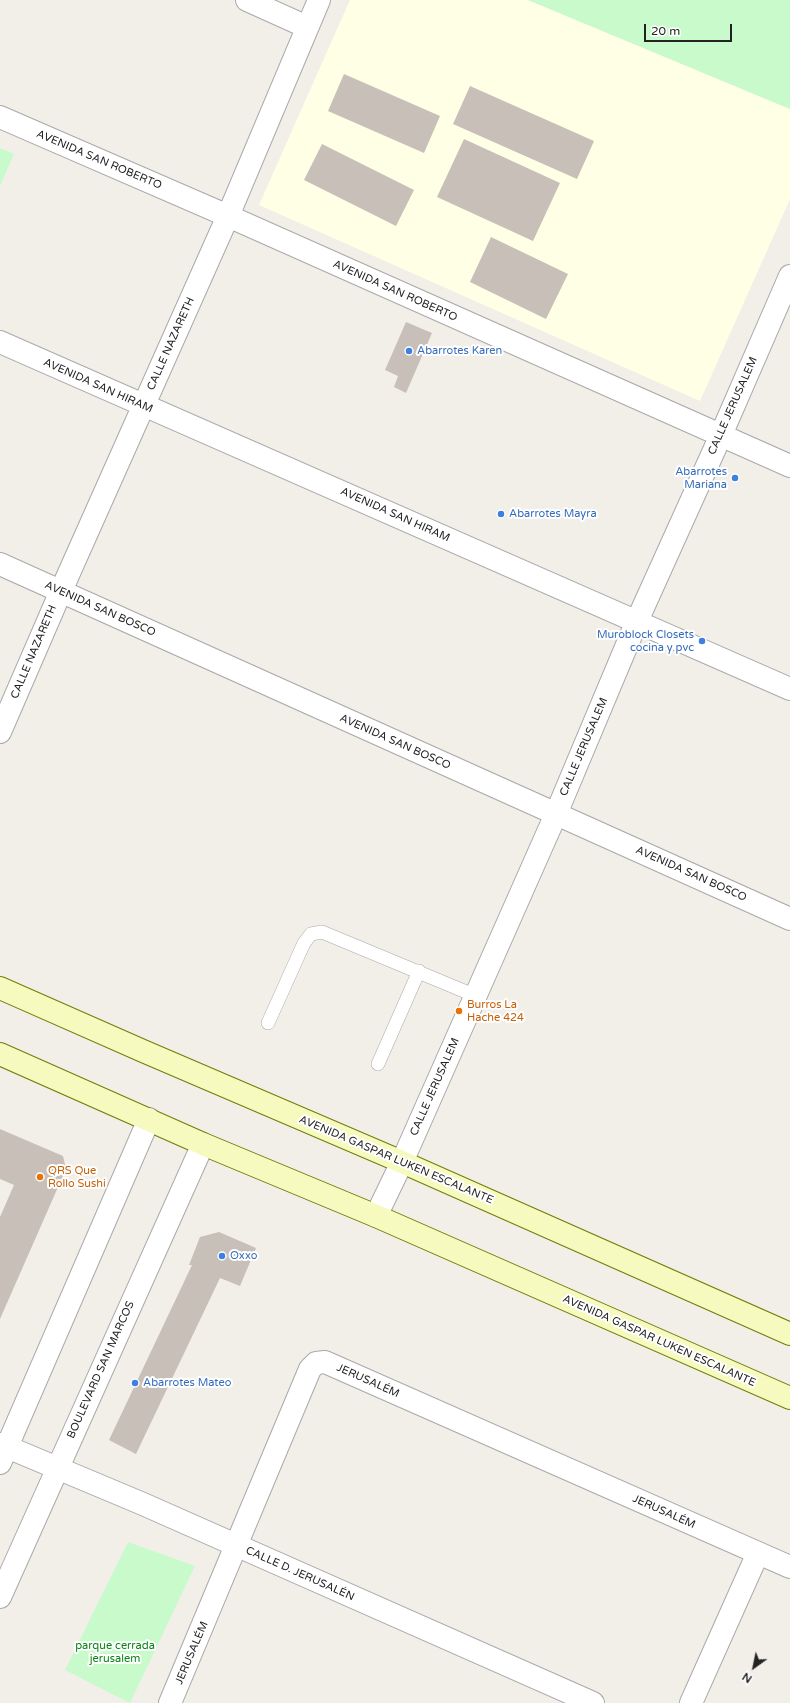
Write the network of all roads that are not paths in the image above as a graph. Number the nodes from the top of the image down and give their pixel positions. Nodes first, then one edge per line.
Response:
1 (247, 0) edge
2 (319, 0) edge
3 (307, 27) junction
4 (0, 117) edge
5 (228, 216) junction
6 (790, 276) edge
7 (0, 342) edge
8 (144, 405) junction
9 (721, 435) junction
10 (790, 466) edge
11 (0, 564) edge
12 (61, 591) junction
13 (637, 621) junction
14 (790, 689) edge
15 (0, 732) edge
16 (556, 814) junction
17 (790, 919) edge
18 (419, 971) junction
19 (0, 988) edge
20 (476, 996) junction
21 (268, 1023) dead end
22 (0, 1054) edge
23 (378, 1064) dead end
24 (149, 1120) junction
25 (203, 1144) junction
26 (402, 1162) junction
27 (376, 1216) junction
28 (790, 1334) edge
29 (790, 1398) edge
30 (2, 1451) edge
31 (57, 1469) junction
32 (237, 1546) junction
33 (758, 1553) junction
34 (790, 1567) edge
35 (0, 1597) edge
36 (170, 1703) edge
37 (593, 1703) edge
38 (691, 1703) edge

1 - 3 street
2 - 3 street, CALLE NAZARETH
3 - 5 street, CALLE NAZARETH
4 - 5 street, AVENIDA SAN ROBERTO
5 - 8 street, CALLE NAZARETH
5 - 9 street, AVENIDA SAN ROBERTO
6 - 9 street, CALLE JERUSALEM
7 - 8 street, AVENIDA SAN HIRAM
8 - 12 street, CALLE NAZARETH
8 - 13 street, AVENIDA SAN HIRAM
9 - 10 street, AVENIDA SAN ROBERTO
9 - 13 street, CALLE JERUSALEM
11 - 12 street, AVENIDA SAN BOSCO
12 - 15 street, CALLE NAZARETH
12 - 16 street, AVENIDA SAN BOSCO
13 - 14 street, AVENIDA SAN HIRAM
13 - 16 street, CALLE JERUSALEM
16 - 17 street, AVENIDA SAN BOSCO
16 - 20 street, CALLE JERUSALEM
18 - 20 lane
18 - 21 lane
18 - 23 lane
19 - 26 street, AVENIDA GASPAR LUKEN ESCALANTE
20 - 26 street, CALLE JERUSALEM
22 - 24 street, AVENIDA GASPAR LUKEN ESCALANTE
24 - 25 street, AVENIDA GASPAR LUKEN ESCALANTE
24 - 30 street
25 - 27 street, AVENIDA GASPAR LUKEN ESCALANTE
25 - 31 street, BOULEVARD SAN MARCOS
26 - 27 street, CALLE JERUSALEM
26 - 28 street, AVENIDA GASPAR LUKEN ESCALANTE
27 - 29 street, AVENIDA GASPAR LUKEN ESCALANTE
30 - 31 street, CALLE D. JERUSALÉN
31 - 32 street, CALLE D. JERUSALÉN
31 - 35 street, BOULEVARD SAN MARCOS
32 - 33 street, JERUSALÉM
32 - 36 street, JERUSALÉM
32 - 37 street, CALLE D. JERUSALÉN
33 - 34 street, JERUSALÉM
33 - 38 street

